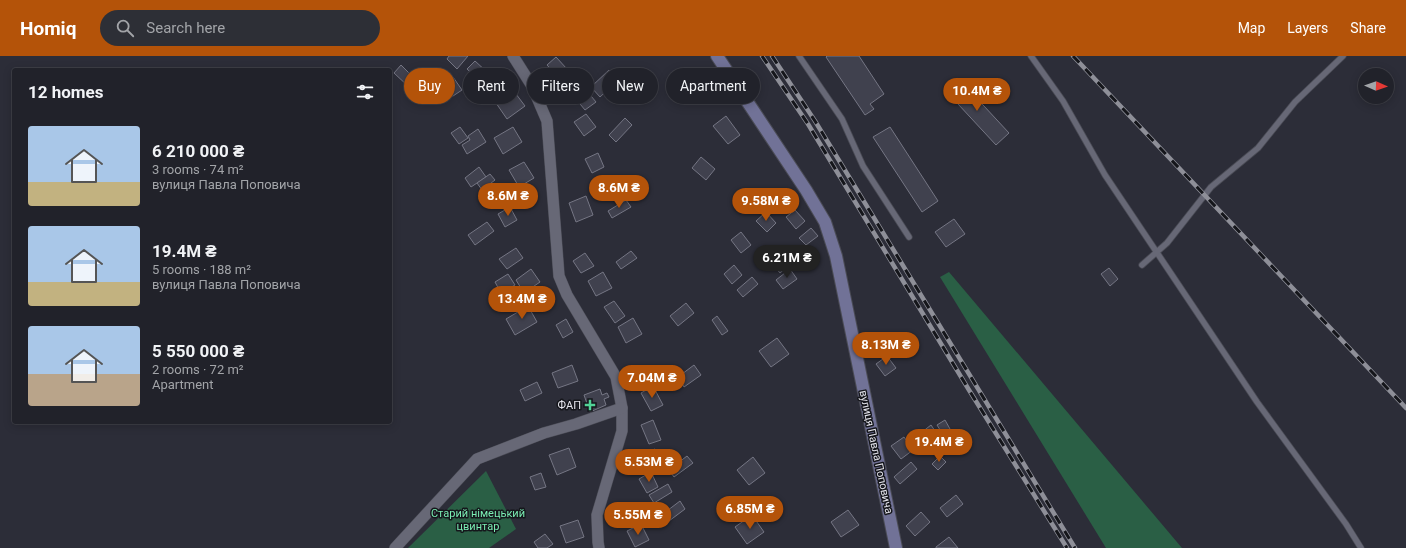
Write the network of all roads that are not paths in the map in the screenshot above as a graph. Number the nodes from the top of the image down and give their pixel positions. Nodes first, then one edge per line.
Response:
1 (513, 56) edge
2 (717, 56) edge
3 (800, 56) edge
4 (1031, 56) edge
5 (1343, 56) edge
6 (909, 237) dead end
7 (1157, 252) junction
8 (1142, 265) dead end
9 (622, 408) junction
10 (396, 547) edge
11 (599, 548) edge
12 (896, 548) edge
13 (1361, 548) edge

1 - 9 street
2 - 12 street, вулиця Павла Поповича
3 - 6 lane
4 - 7 lane
5 - 7 lane
7 - 8 lane
7 - 13 lane
9 - 10 street
9 - 11 street

